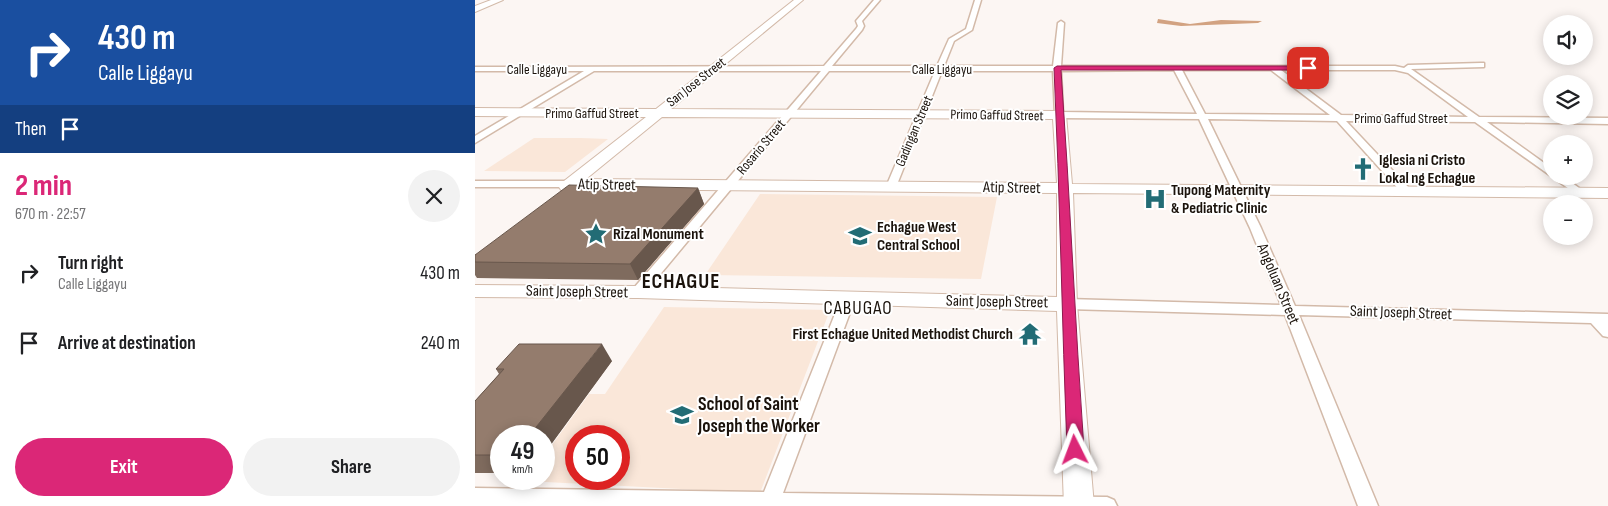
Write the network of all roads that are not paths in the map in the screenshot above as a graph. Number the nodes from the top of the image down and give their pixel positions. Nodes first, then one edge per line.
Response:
1 (499, 0) edge
2 (799, 0) edge
3 (877, 0) edge
4 (979, 0) edge
5 (475, 8) edge
6 (1061, 23) dead end
7 (1481, 66) dead end
8 (1176, 67) junction
9 (1057, 68) junction
10 (1273, 68) junction
11 (476, 69) edge
12 (592, 69) junction
13 (824, 69) junction
14 (940, 69) junction
15 (712, 70) junction
16 (1408, 71) junction
17 (475, 112) edge
18 (519, 112) junction
19 (789, 113) junction
20 (656, 114) junction
21 (922, 114) junction
22 (1059, 116) junction
23 (1204, 117) junction
24 (1339, 118) junction
25 (1475, 119) junction
26 (1608, 121) edge
27 (475, 140) edge
28 (1543, 167) edge
29 (475, 184) edge
30 (570, 184) junction
31 (1568, 185) edge
32 (728, 186) junction
33 (891, 187) junction
34 (1065, 189) junction
35 (1237, 190) junction
36 (1406, 191) junction
37 (1579, 193) junction
38 (1608, 193) edge
39 (548, 202) edge
40 (475, 291) edge
41 (638, 292) junction
42 (848, 299) junction
43 (1067, 304) junction
44 (1289, 310) junction
45 (1601, 319) edge
46 (1608, 332) edge
47 (475, 497) edge
48 (769, 504) edge
49 (1079, 505) edge
50 (1107, 506) edge
51 (1368, 506) edge

1 - 5 main road
2 - 15 main road, San Jose Street
3 - 13 street, Rosario Street
4 - 14 street, Gadingan Street
6 - 9 street
7 - 16 street, Calle Liggayu
8 - 9 street, Calle Liggayu
8 - 10 street, Calle Liggayu
8 - 23 street, Angoluan Street
9 - 14 street, Calle Liggayu
9 - 22 street
10 - 16 street, Calle Liggayu
10 - 24 street
11 - 12 street, Calle Liggayu
12 - 15 street, Calle Liggayu
12 - 18 street
13 - 14 street, Calle Liggayu
13 - 15 street, Calle Liggayu
13 - 19 street, Rosario Street
14 - 21 street, Gadingan Street
15 - 20 main road, San Jose Street
16 - 25 street
17 - 18 main road, Primo Gaffud Street
18 - 20 main road, Primo Gaffud Street
18 - 27 street
19 - 20 main road, Primo Gaffud Street
19 - 21 main road, Primo Gaffud Street
19 - 32 street, Rosario Street
20 - 30 main road, San Jose Street
21 - 22 main road, Primo Gaffud Street
21 - 33 street, Gadingan Street
22 - 23 street, Primo Gaffud Street
22 - 34 main road
23 - 24 street, Primo Gaffud Street
23 - 35 street, Angoluan Street
24 - 25 street, Primo Gaffud Street
24 - 36 street
25 - 26 street, Primo Gaffud Street
25 - 28 street
29 - 30 street, Atip Street
30 - 32 main road, Atip Street
30 - 39 main road, San Jose Street
31 - 37 street
32 - 33 main road, Atip Street
32 - 41 street, Rosario Street
33 - 34 main road, Atip Street
34 - 35 main road, Atip Street
34 - 43 main road
35 - 36 main road, Atip Street
35 - 44 street, Angoluan Street
36 - 37 main road, Atip Street
37 - 38 main road, Atip Street
40 - 41 main road, Saint Joseph Street
41 - 42 main road, Saint Joseph Street
42 - 43 main road, Saint Joseph Street
42 - 48 street
43 - 44 street, Saint Joseph Street
43 - 49 main road
44 - 45 street, Saint Joseph Street
44 - 51 street, Angoluan Street
45 - 46 street
47 - 48 street
48 - 49 street
49 - 50 street

